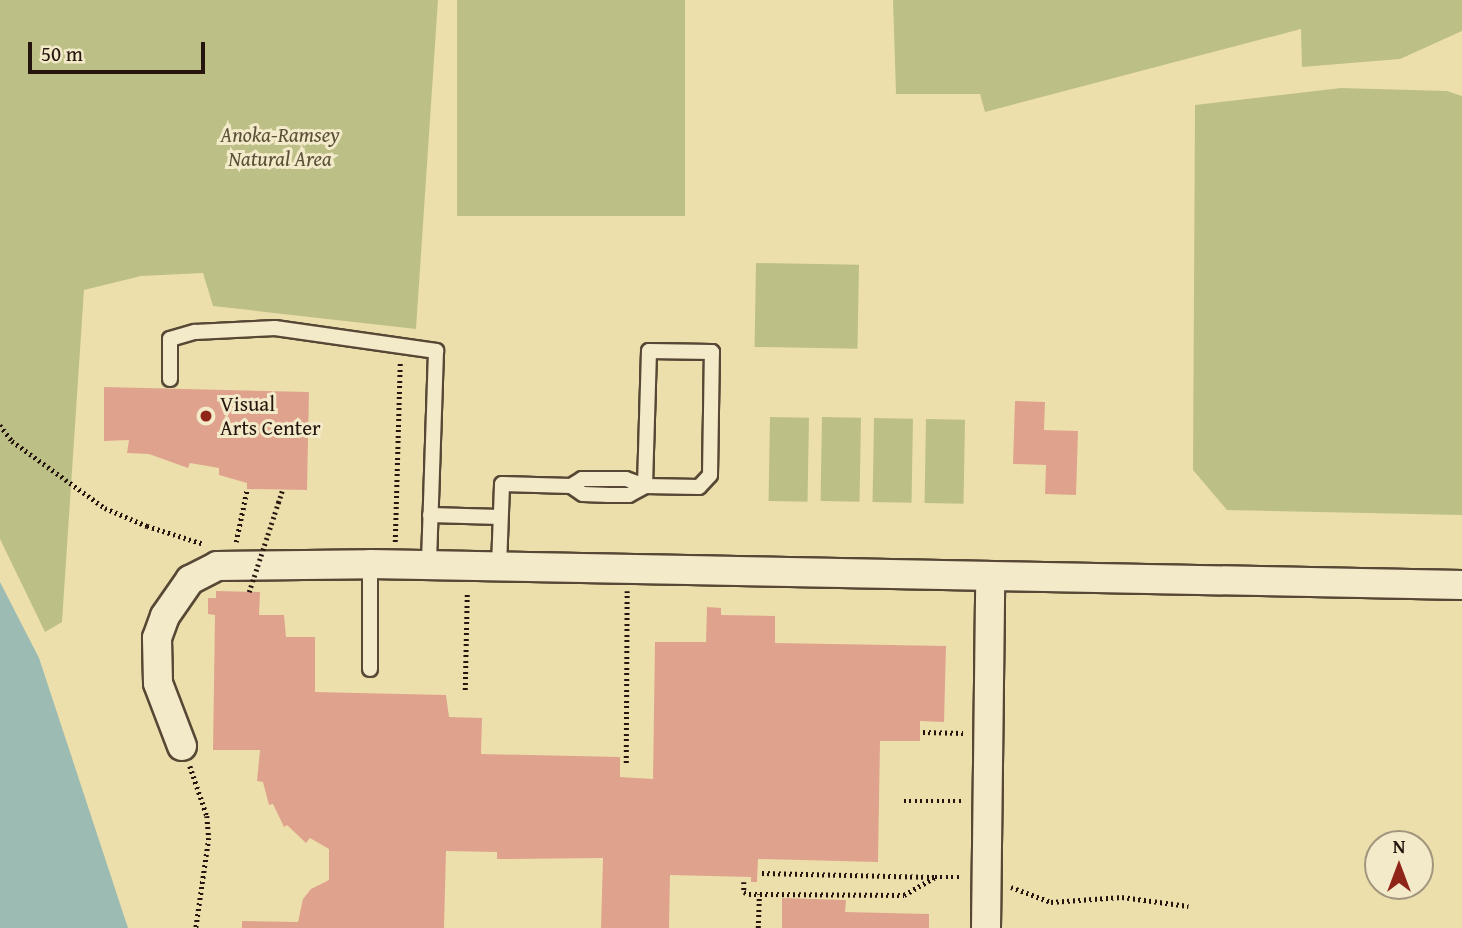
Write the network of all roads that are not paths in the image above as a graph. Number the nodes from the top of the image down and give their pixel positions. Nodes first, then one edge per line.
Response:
1 (170, 379) dead end
2 (645, 486) junction
3 (430, 515) junction
4 (500, 517) junction
5 (382, 564) junction
6 (429, 565) junction
7 (499, 567) junction
8 (990, 576) junction
9 (1462, 585) edge
10 (370, 670) dead end
11 (182, 746) road end
12 (986, 928) edge

1 - 3 lane
2 - 2 lane
2 - 4 lane
3 - 4 lane
3 - 6 lane
4 - 7 lane
5 - 6 street
5 - 10 lane
5 - 11 street
6 - 7 street
7 - 8 street
8 - 9 street
8 - 12 street

